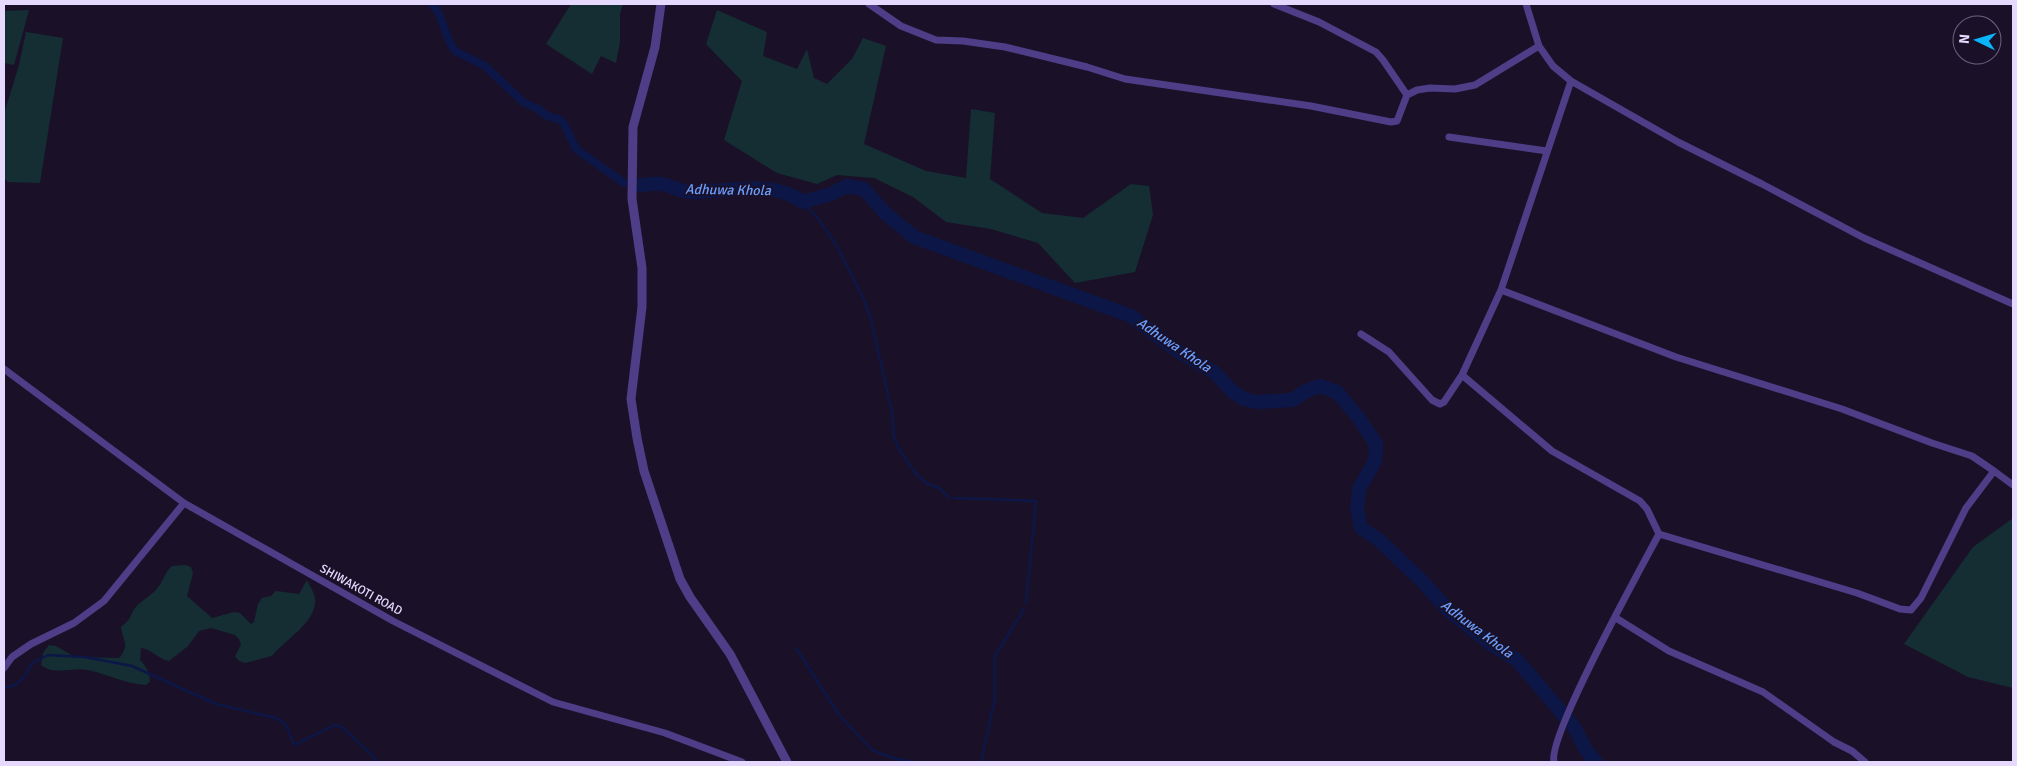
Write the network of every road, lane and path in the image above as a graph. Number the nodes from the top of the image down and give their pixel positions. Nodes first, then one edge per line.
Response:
1 (661, 4) edge
2 (869, 4) edge
3 (1274, 4) edge
4 (1526, 4) edge
5 (1539, 46) junction
6 (1571, 81) junction
7 (1406, 95) junction
8 (1450, 137) dead end
9 (1547, 150) junction
10 (1501, 290) junction
11 (2013, 304) edge
12 (1360, 334) dead end
13 (4, 369) edge
14 (1462, 375) junction
15 (1994, 471) junction
16 (2013, 485) edge
17 (184, 503) junction
18 (1659, 534) junction
19 (1616, 618) junction
20 (4, 668) edge
21 (742, 762) edge
22 (787, 762) edge
23 (1554, 762) edge
24 (1865, 762) edge

1 - 22 street
2 - 7 street
3 - 7 street
4 - 5 street
5 - 6 street
5 - 7 street
6 - 9 street
6 - 11 street
8 - 9 street
9 - 10 street
10 - 14 street
10 - 15 street
12 - 14 street
13 - 17 street, SHIWAKOTI ROAD
14 - 18 street
15 - 16 street
15 - 18 street
17 - 20 street
17 - 21 street, SHIWAKOTI ROAD
18 - 19 street
19 - 23 street
19 - 24 street

